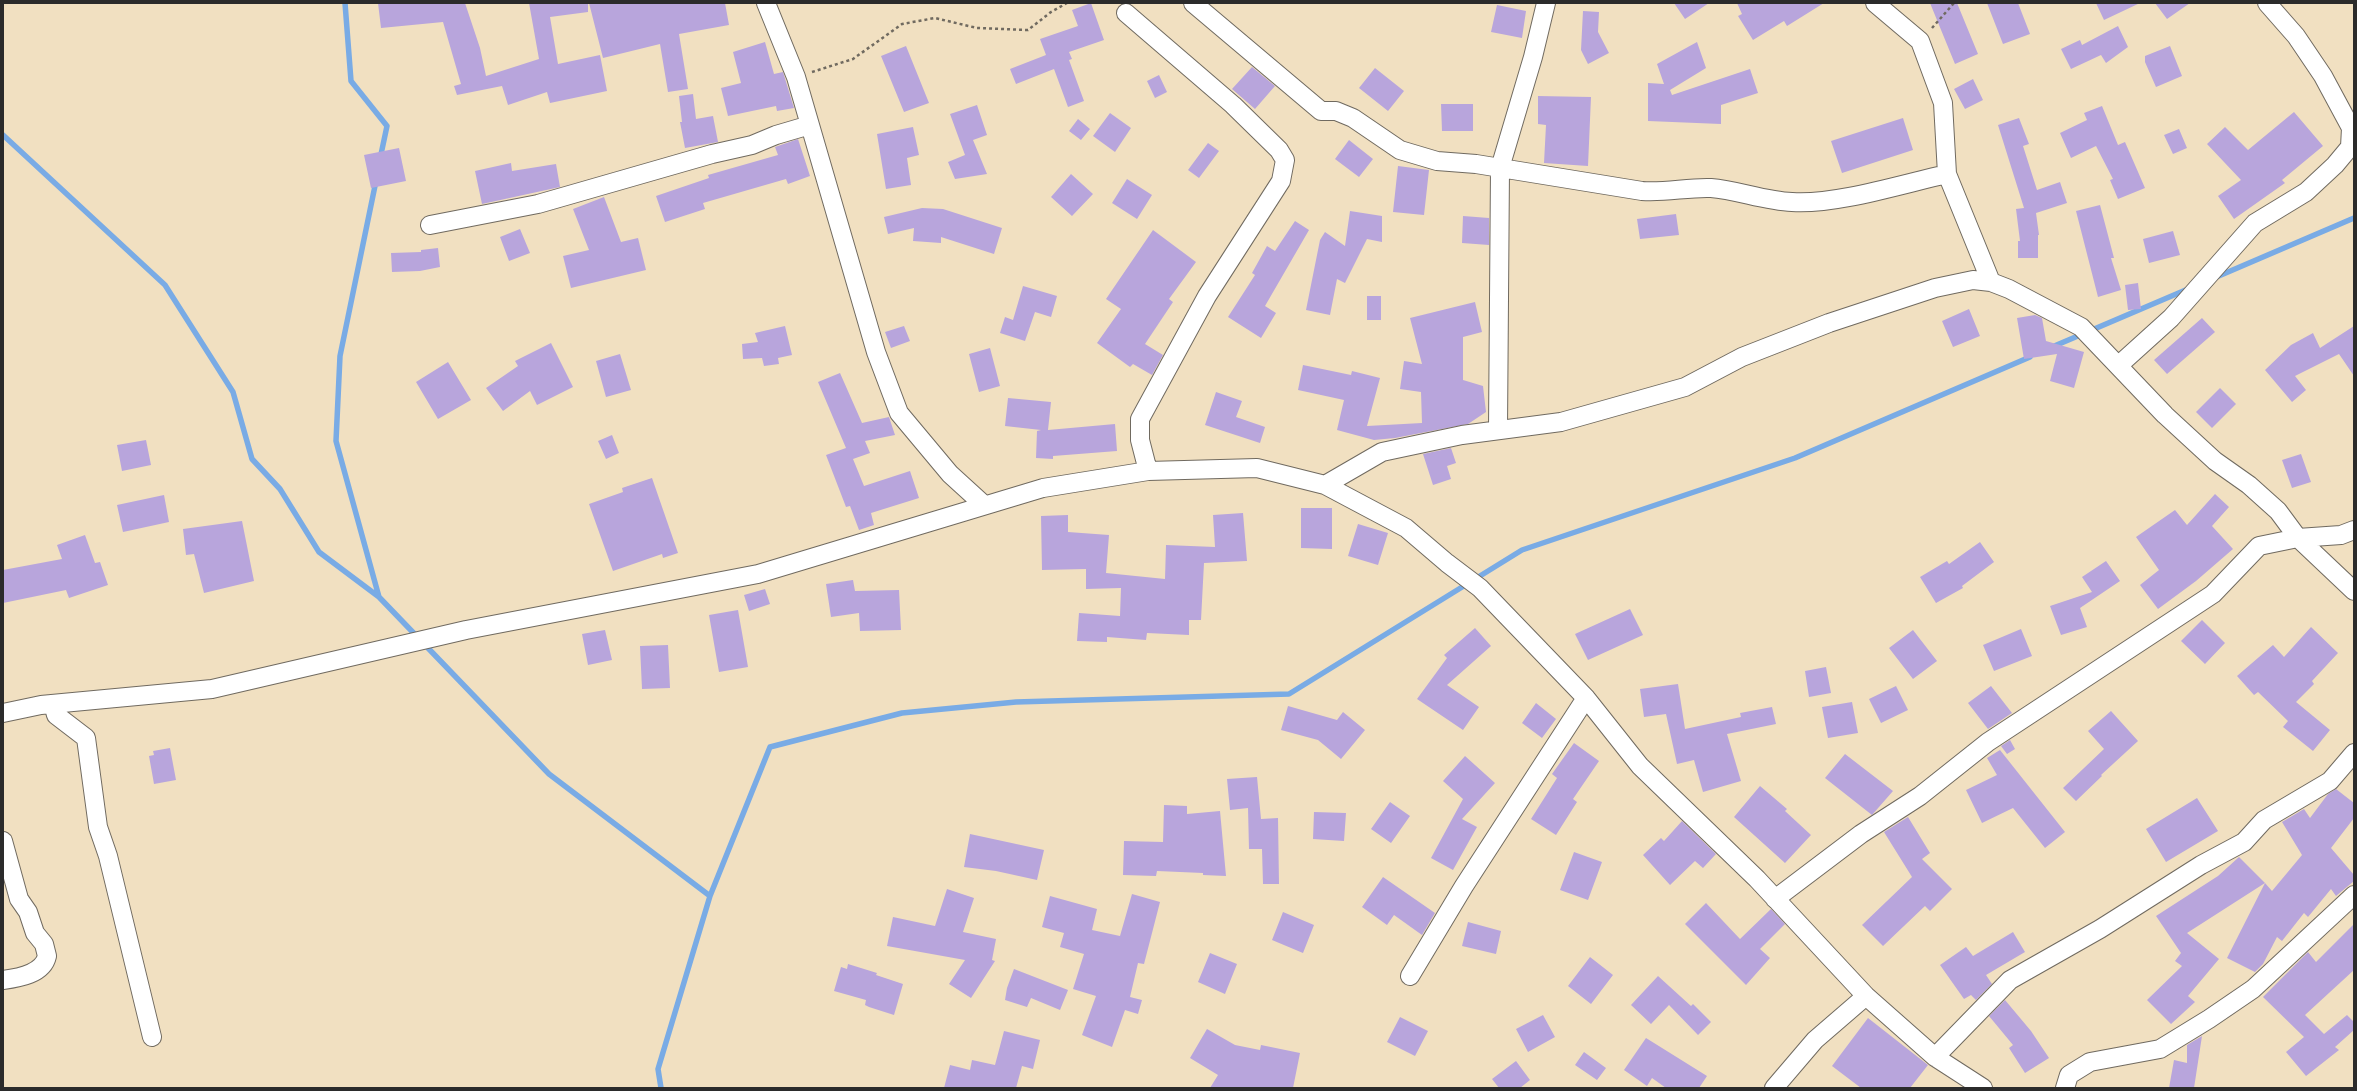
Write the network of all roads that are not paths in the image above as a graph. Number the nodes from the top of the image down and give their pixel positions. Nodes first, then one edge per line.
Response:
1 (766, 3) edge
2 (1193, 3) edge
3 (1546, 3) edge
4 (1875, 3) edge
5 (2267, 3) edge
6 (1126, 13) dead end
7 (810, 125) junction
8 (1500, 168) junction
9 (1947, 174) junction
10 (430, 225) dead end
11 (1991, 282) junction
12 (2119, 366) junction
13 (1498, 429) junction
14 (1148, 470) junction
15 (1325, 485) junction
16 (984, 505) junction
17 (2354, 530) edge
18 (2298, 538) junction
19 (2354, 591) edge
20 (1586, 698) junction
21 (53, 704) junction
22 (3, 713) edge
23 (2354, 753) edge
24 (3, 841) edge
25 (2354, 895) edge
26 (1775, 899) junction
27 (1410, 976) dead end
28 (3, 980) edge
29 (1866, 996) junction
30 (152, 1037) dead end
31 (1935, 1057) junction
32 (1774, 1088) edge
33 (1983, 1088) edge
34 (2065, 1088) edge

1 - 7 street
2 - 8 street
3 - 8 street
4 - 9 street
5 - 12 street
6 - 14 street
7 - 10 street
7 - 16 street
8 - 9 street
8 - 13 street
9 - 11 street
11 - 12 street
11 - 13 street
12 - 18 street
13 - 15 street
14 - 15 street
14 - 16 street
15 - 20 street
16 - 21 street
17 - 18 street
18 - 19 street
18 - 26 street
20 - 26 street
20 - 27 street
21 - 22 street
21 - 30 street
23 - 31 street
24 - 28 street
25 - 34 street
26 - 29 street
29 - 31 street
29 - 32 street
31 - 33 street

